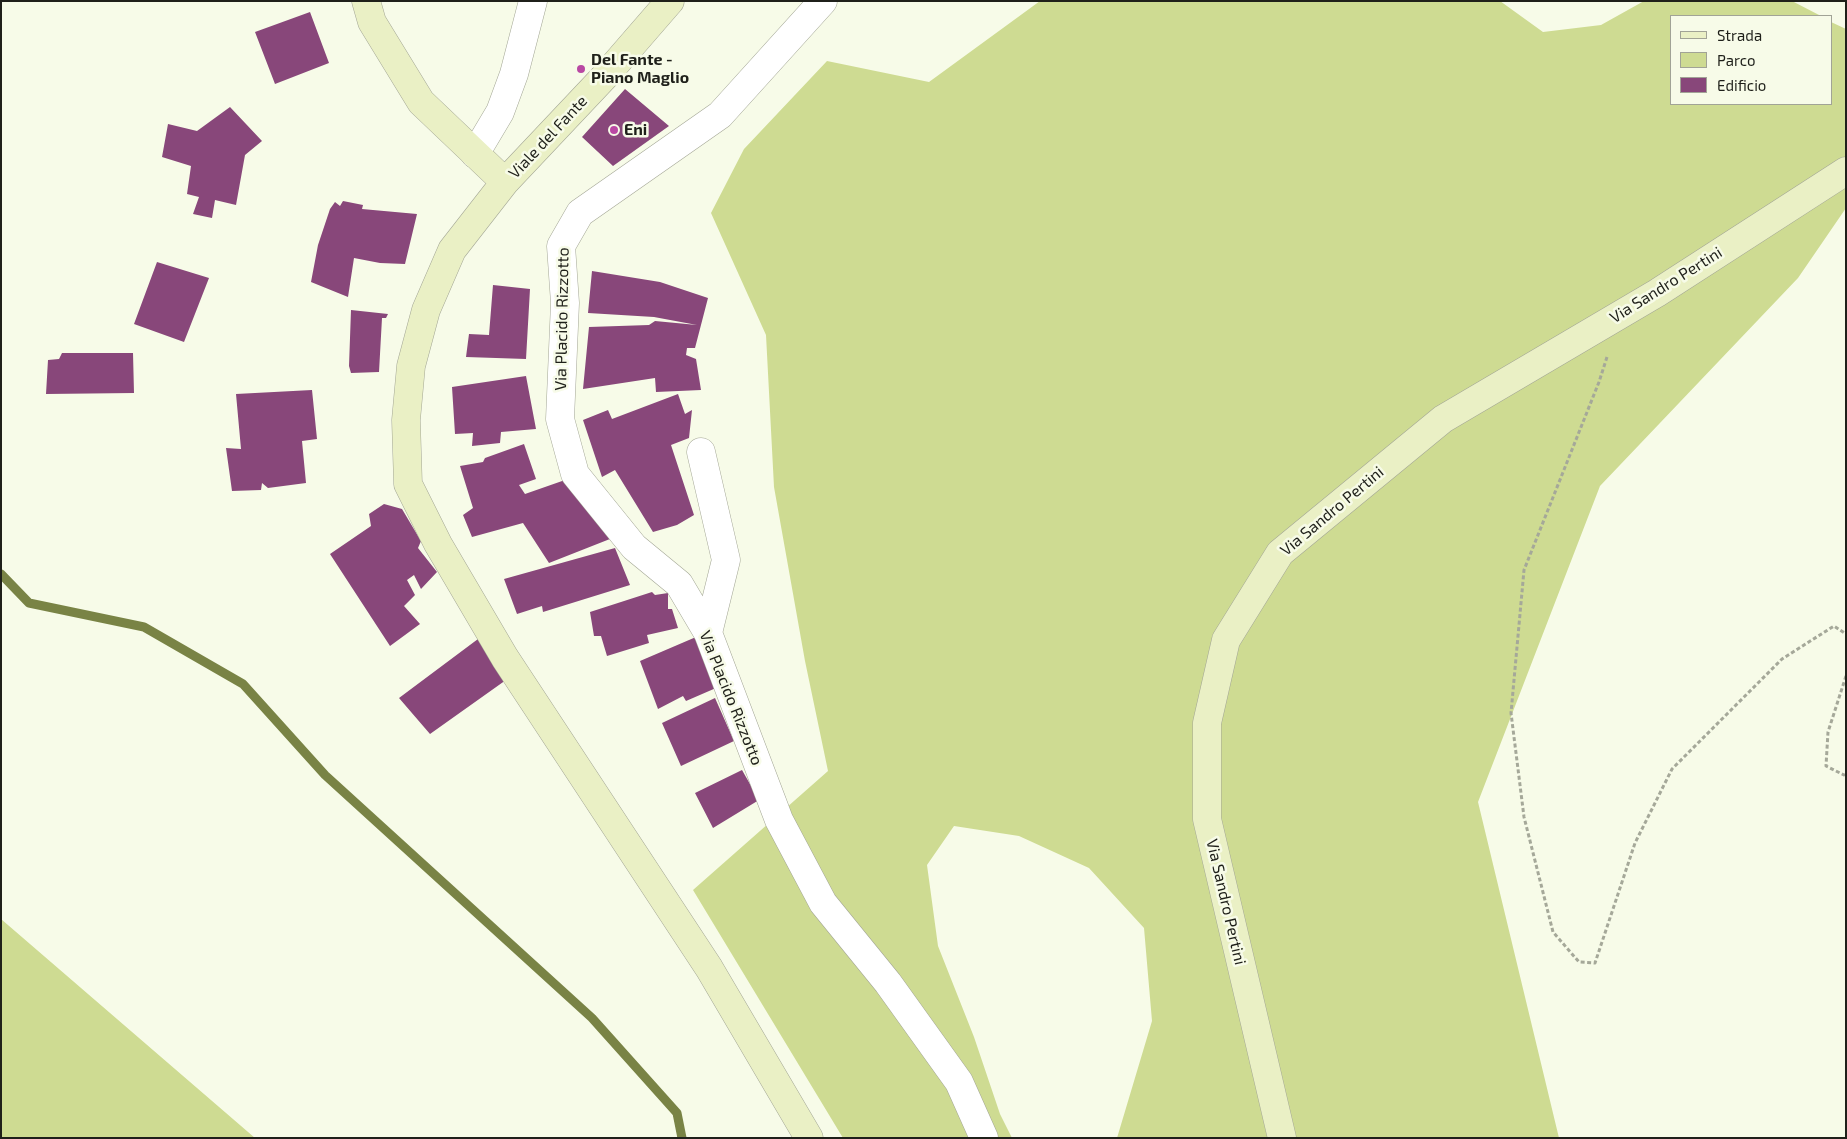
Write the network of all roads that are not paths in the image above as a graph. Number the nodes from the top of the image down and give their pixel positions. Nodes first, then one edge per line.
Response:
1 (366, 1) edge
2 (534, 1) edge
3 (670, 1) edge
4 (823, 1) edge
5 (475, 154) junction
6 (1846, 171) edge
7 (505, 182) junction
8 (701, 452) dead end
9 (708, 633) junction
10 (809, 1138) edge
11 (984, 1138) edge
12 (1282, 1138) edge

1 - 5 street
2 - 5 street
3 - 7 street, Viale del Fante
4 - 9 street, Via Placido Rizzotto
5 - 7 street
6 - 12 street, Via Sandro Pertini
7 - 10 street, Viale del Fante
8 - 9 street
9 - 11 street, Via Placido Rizzotto

